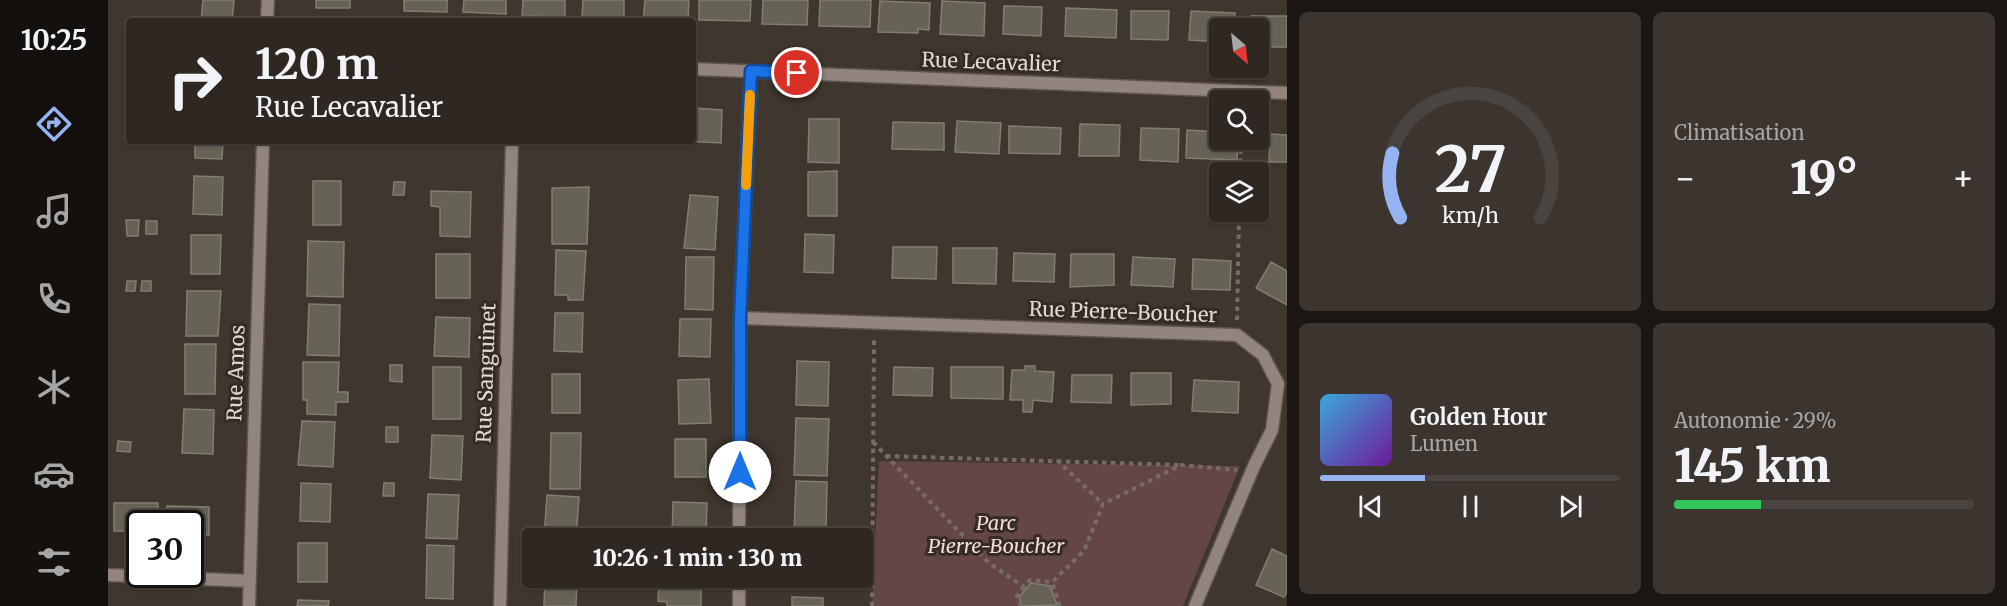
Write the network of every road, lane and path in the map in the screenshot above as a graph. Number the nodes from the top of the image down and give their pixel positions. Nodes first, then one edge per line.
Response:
1 (268, 0) edge
2 (267, 18) edge
3 (696, 69) edge
4 (751, 71) junction
5 (1287, 93) edge
6 (263, 144) edge
7 (512, 144) edge
8 (1239, 222) edge
9 (740, 318) junction
10 (874, 323) junction
11 (1237, 335) junction
12 (872, 441) junction
13 (886, 456) junction
14 (1057, 460) junction
15 (1181, 465) junction
16 (1252, 473) junction
17 (1103, 504) junction
18 (739, 528) edge
19 (108, 575) edge
20 (249, 581) junction
21 (1052, 582) junction
22 (1024, 587) junction
23 (739, 588) edge
24 (249, 606) edge
25 (500, 606) edge
26 (739, 606) edge
27 (872, 606) edge
28 (1021, 606) edge
29 (1060, 606) edge
30 (1196, 606) edge

1 - 2 street
3 - 4 street, Rue Lecavalier
4 - 5 street, Rue Lecavalier
4 - 9 street
6 - 20 street, Rue Amos
7 - 25 street, Rue Sanguinet
8 - 11 path
9 - 10 street, Rue Pierre-Boucher
9 - 18 street
10 - 11 street, Rue Pierre-Boucher
10 - 12 path
11 - 16 street, Rue Pierre-Boucher
12 - 13 path
12 - 27 path
13 - 14 path
13 - 22 path
14 - 15 path
14 - 17 path
15 - 16 path
15 - 17 path
16 - 30 street, Rue Pierre-Boucher
17 - 21 path
19 - 20 street
20 - 24 street, Rue Amos
21 - 22 path
21 - 29 path
22 - 28 path
23 - 26 street

